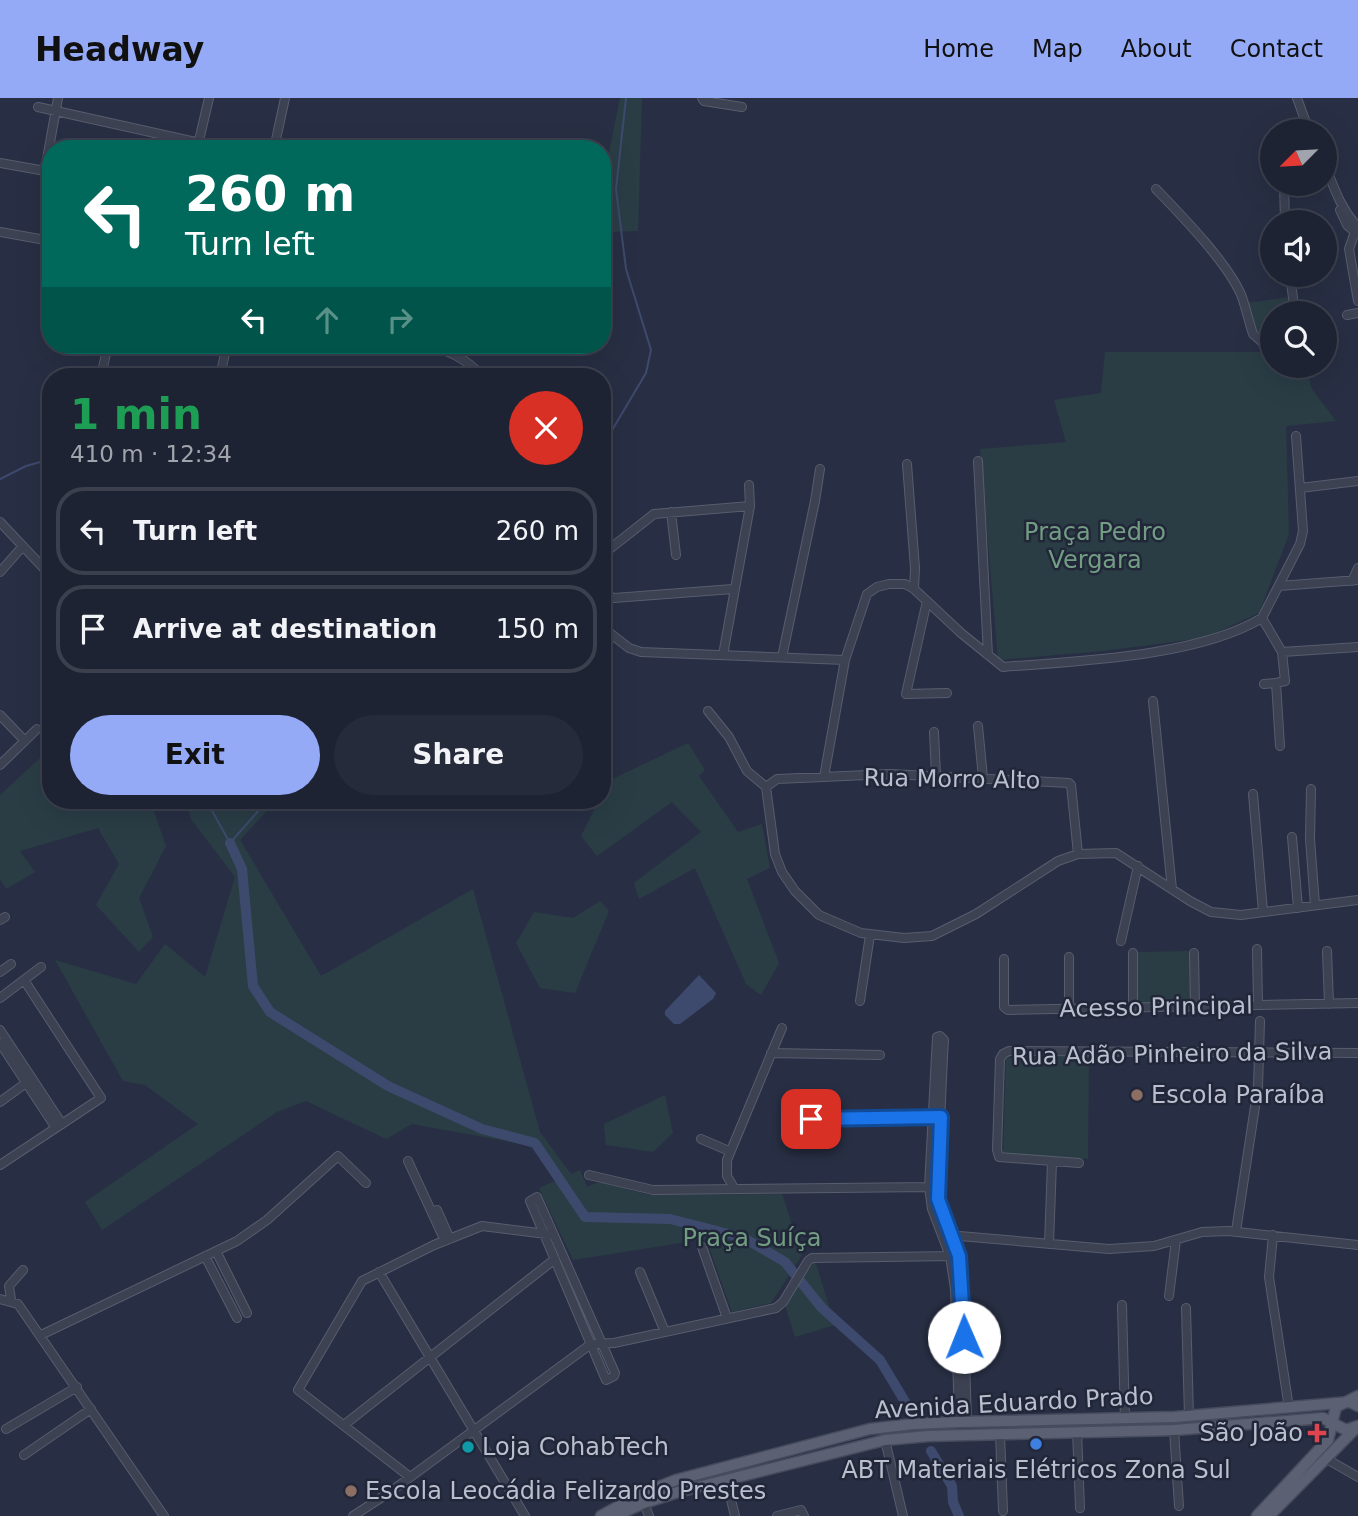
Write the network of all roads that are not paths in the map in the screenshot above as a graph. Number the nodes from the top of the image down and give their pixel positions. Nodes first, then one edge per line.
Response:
1 (58, 98) edge
2 (208, 98) edge
3 (285, 98) edge
4 (702, 98) edge
5 (1297, 98) edge
6 (38, 107) dead end
7 (743, 107) dead end
8 (56, 111) junction
9 (1302, 119) edge
10 (52, 140) edge
11 (174, 140) edge
12 (199, 140) edge
13 (276, 140) edge
14 (0, 163) edge
15 (42, 170) edge
16 (1156, 189) dead end
17 (1337, 196) edge
18 (1357, 230) edge
19 (0, 232) edge
20 (42, 239) edge
21 (1358, 301) edge
22 (1358, 313) edge
23 (1347, 315) dead end
24 (1260, 340) edge
25 (454, 354) edge
26 (474, 368) edge
27 (1296, 436) dead end
28 (978, 461) dead end
29 (907, 464) dead end
30 (820, 469) dead end
31 (1358, 481) edge
32 (749, 485) dead end
33 (1300, 488) junction
34 (750, 506) junction
35 (671, 512) junction
36 (0, 522) edge
37 (23, 546) junction
38 (611, 548) edge
39 (676, 555) dead end
40 (42, 566) edge
41 (1358, 568) edge
42 (0, 572) edge
43 (1355, 581) edge
44 (1279, 586) junction
45 (733, 589) junction
46 (914, 589) junction
47 (611, 597) edge
48 (927, 601) junction
49 (1262, 618) junction
50 (611, 634) edge
51 (1358, 648) edge
52 (1282, 652) junction
53 (723, 654) junction
54 (988, 655) junction
55 (782, 657) junction
56 (845, 660) junction
57 (1280, 682) junction
58 (1264, 684) dead end
59 (947, 693) dead end
60 (1153, 701) dead end
61 (708, 711) dead end
62 (0, 715) edge
63 (978, 726) dead end
64 (37, 729) dead end
65 (934, 732) dead end
66 (25, 741) junction
67 (1280, 746) dead end
68 (0, 765) edge
69 (936, 775) junction
70 (824, 777) junction
71 (983, 778) junction
72 (766, 787) junction
73 (1311, 789) dead end
74 (1253, 794) dead end
75 (1292, 837) dead end
76 (1078, 854) junction
77 (1138, 866) junction
78 (1172, 890) junction
79 (1358, 900) edge
80 (1315, 905) junction
81 (1298, 908) junction
82 (1263, 912) junction
83 (870, 935) junction
84 (1121, 941) dead end
85 (1257, 948) dead end
86 (1327, 951) dead end
87 (1133, 953) dead end
88 (1194, 953) dead end
89 (1069, 957) dead end
90 (1004, 960) dead end
91 (11, 964) dead end
92 (41, 967) dead end
93 (0, 972) edge
94 (24, 980) junction
95 (0, 998) edge
96 (860, 1002) dead end
97 (1358, 1003) edge
98 (1329, 1004) junction
99 (1258, 1005) junction
100 (1195, 1006) junction
101 (1133, 1007) junction
102 (1069, 1008) junction
103 (1260, 1021) dead end
104 (782, 1028) dead end
105 (0, 1030) edge
106 (5, 1046) edge
107 (1259, 1052) junction
108 (1358, 1053) edge
109 (771, 1054) junction
110 (880, 1055) dead end
111 (939, 1076) dead end
112 (26, 1083) junction
113 (0, 1102) edge
114 (937, 1117) junction
115 (59, 1126) junction
116 (793, 1134) dead end
117 (701, 1139) dead end
118 (729, 1151) junction
119 (408, 1161) dead end
120 (1052, 1162) junction
121 (1079, 1163) dead end
122 (0, 1166) edge
123 (589, 1175) dead end
124 (366, 1183) dead end
125 (933, 1187) junction
126 (734, 1188) junction
127 (437, 1210) dead end
128 (1236, 1231) junction
129 (544, 1233) junction
130 (554, 1235) junction
131 (941, 1235) junction
132 (951, 1235) junction
133 (1273, 1235) junction
134 (447, 1240) junction
135 (1176, 1240) junction
136 (1049, 1244) junction
137 (1358, 1244) edge
138 (702, 1247) dead end
139 (216, 1251) junction
140 (205, 1256) junction
141 (955, 1256) junction
142 (555, 1259) junction
143 (23, 1270) dead end
144 (379, 1272) junction
145 (640, 1272) dead end
146 (1169, 1296) dead end
147 (0, 1298) edge
148 (11, 1300) junction
149 (1122, 1305) dead end
150 (1186, 1308) dead end
151 (247, 1313) dead end
152 (237, 1318) dead end
153 (727, 1318) junction
154 (665, 1332) junction
155 (41, 1335) junction
156 (602, 1343) junction
157 (591, 1344) junction
158 (430, 1356) junction
159 (77, 1387) junction
160 (1358, 1396) edge
161 (1343, 1402) junction
162 (1358, 1406) edge
163 (1289, 1408) junction
164 (91, 1409) junction
165 (1189, 1416) junction
166 (1106, 1419) junction
167 (1125, 1419) junction
168 (963, 1422) junction
169 (1333, 1423) junction
170 (344, 1425) junction
171 (1358, 1426) edge
172 (6, 1429) dead end
173 (473, 1430) junction
174 (1174, 1430) junction
175 (1077, 1431) junction
176 (1094, 1431) junction
177 (1000, 1434) junction
178 (975, 1435) junction
179 (885, 1440) junction
180 (24, 1455) dead end
181 (1325, 1458) junction
182 (410, 1477) junction
183 (1358, 1477) edge
184 (726, 1479) junction
185 (644, 1503) junction
186 (1179, 1506) dead end
187 (1080, 1508) dead end
188 (1003, 1511) dead end
189 (1273, 1515) edge
190 (164, 1516) edge
191 (353, 1516) edge
192 (525, 1516) edge
193 (601, 1516) edge
194 (615, 1516) edge
195 (649, 1516) edge
196 (735, 1516) edge
197 (777, 1516) edge
198 (804, 1516) edge
199 (903, 1516) edge
200 (1257, 1516) edge

1 - 8 street
2 - 12 street
3 - 13 street
4 - 7 street
5 - 9 street
6 - 8 street
8 - 10 street
8 - 11 street
14 - 15 street
16 - 24 street
17 - 18 street
18 - 21 street
19 - 20 street
22 - 23 street
25 - 26 street
27 - 33 street
28 - 54 street
29 - 46 street
30 - 55 street
31 - 33 street
32 - 34 street
33 - 44 street
34 - 35 street
34 - 45 street
35 - 38 street
35 - 39 street
36 - 37 street
37 - 40 street
37 - 42 street
41 - 43 street
43 - 44 street
44 - 49 street
45 - 47 street
45 - 53 street
46 - 48 street
46 - 56 street
48 - 54 street
48 - 59 street
49 - 52 street
49 - 54 street
50 - 53 street
51 - 52 street
52 - 57 street
53 - 55 street
55 - 56 street
56 - 70 street
57 - 58 street
57 - 67 street
60 - 78 street
61 - 72 street
62 - 66 street
63 - 71 street
64 - 66 street
65 - 69 street
66 - 68 street
69 - 70 street, Rua Morro Alto
69 - 71 street, Rua Morro Alto
70 - 72 street, Rua Morro Alto
71 - 76 street, Rua Morro Alto
72 - 83 street
73 - 80 street
74 - 82 street
75 - 81 street
76 - 77 street
76 - 83 street
77 - 78 street
77 - 84 street
78 - 82 street
79 - 80 street
80 - 81 street
81 - 82 street
83 - 96 street
85 - 99 street
86 - 98 street
87 - 101 street
88 - 100 street
89 - 102 street
90 - 102 street, Acesso Principal
91 - 93 street
92 - 94 street
94 - 95 street
94 - 115 street
97 - 98 street, Acesso Principal
98 - 99 street, Acesso Principal
99 - 100 street, Acesso Principal
100 - 101 street, Acesso Principal
101 - 102 street, Acesso Principal
103 - 107 street
104 - 109 street
105 - 106 street
106 - 112 street
106 - 115 street
107 - 108 street, Rua Adão Pinheiro da Silva
107 - 120 street, Rua Adão Pinheiro da Silva
107 - 128 street
109 - 110 street
109 - 118 street
111 - 114 street
112 - 113 street
112 - 115 street
114 - 116 street
114 - 125 street
115 - 122 street
117 - 118 street
118 - 126 street
119 - 134 street
120 - 121 street, Rua Adão Pinheiro da Silva
120 - 136 street
123 - 126 street
124 - 139 street
125 - 126 street
125 - 131 street
125 - 132 street
127 - 134 street
128 - 133 street
128 - 135 street
129 - 130 street
129 - 130 street
129 - 134 street
129 - 142 street
130 - 156 street
131 - 132 street
131 - 141 street
132 - 136 street
132 - 141 street
133 - 137 street
133 - 163 street
134 - 144 street
135 - 136 street
135 - 146 street
138 - 153 street
139 - 140 street
139 - 151 street
140 - 152 street
140 - 155 street
141 - 153 street
141 - 168 street
142 - 157 street
142 - 158 street
143 - 148 street
144 - 158 street
144 - 170 street
145 - 154 street
147 - 148 street
148 - 155 street
149 - 167 street
150 - 165 street
153 - 154 street
154 - 156 street
155 - 159 street
156 - 157 street
156 - 157 street
157 - 173 street
158 - 170 street
158 - 173 street
159 - 164 street
159 - 172 street
160 - 161 main road
161 - 162 main road, Avenida Eduardo Prado
161 - 163 main road, Avenida Eduardo Prado
161 - 169 main road
163 - 165 main road, Avenida Eduardo Prado
164 - 180 street
164 - 190 street
165 - 167 main road, Avenida Eduardo Prado
166 - 167 main road, Avenida Eduardo Prado
166 - 168 main road, Avenida Eduardo Prado
166 - 176 main road
168 - 178 main road
168 - 193 main road, Avenida Eduardo Prado
169 - 171 main road, Avenida Eduardo Prado
169 - 174 main road, Avenida Eduardo Prado
169 - 200 main road
170 - 182 street
171 - 181 main road
173 - 182 street
173 - 192 street
174 - 176 main road, Avenida Eduardo Prado
174 - 186 street
175 - 176 main road, Avenida Eduardo Prado
175 - 177 main road, Avenida Eduardo Prado
175 - 187 street
177 - 178 main road, Avenida Eduardo Prado
177 - 188 street
178 - 179 main road, Avenida Eduardo Prado
179 - 184 main road, Avenida Eduardo Prado
179 - 199 street
181 - 183 street
181 - 189 main road
182 - 191 street
184 - 185 main road, Avenida Eduardo Prado
184 - 196 street
185 - 194 main road, Avenida Eduardo Prado
185 - 195 street
197 - 198 street

